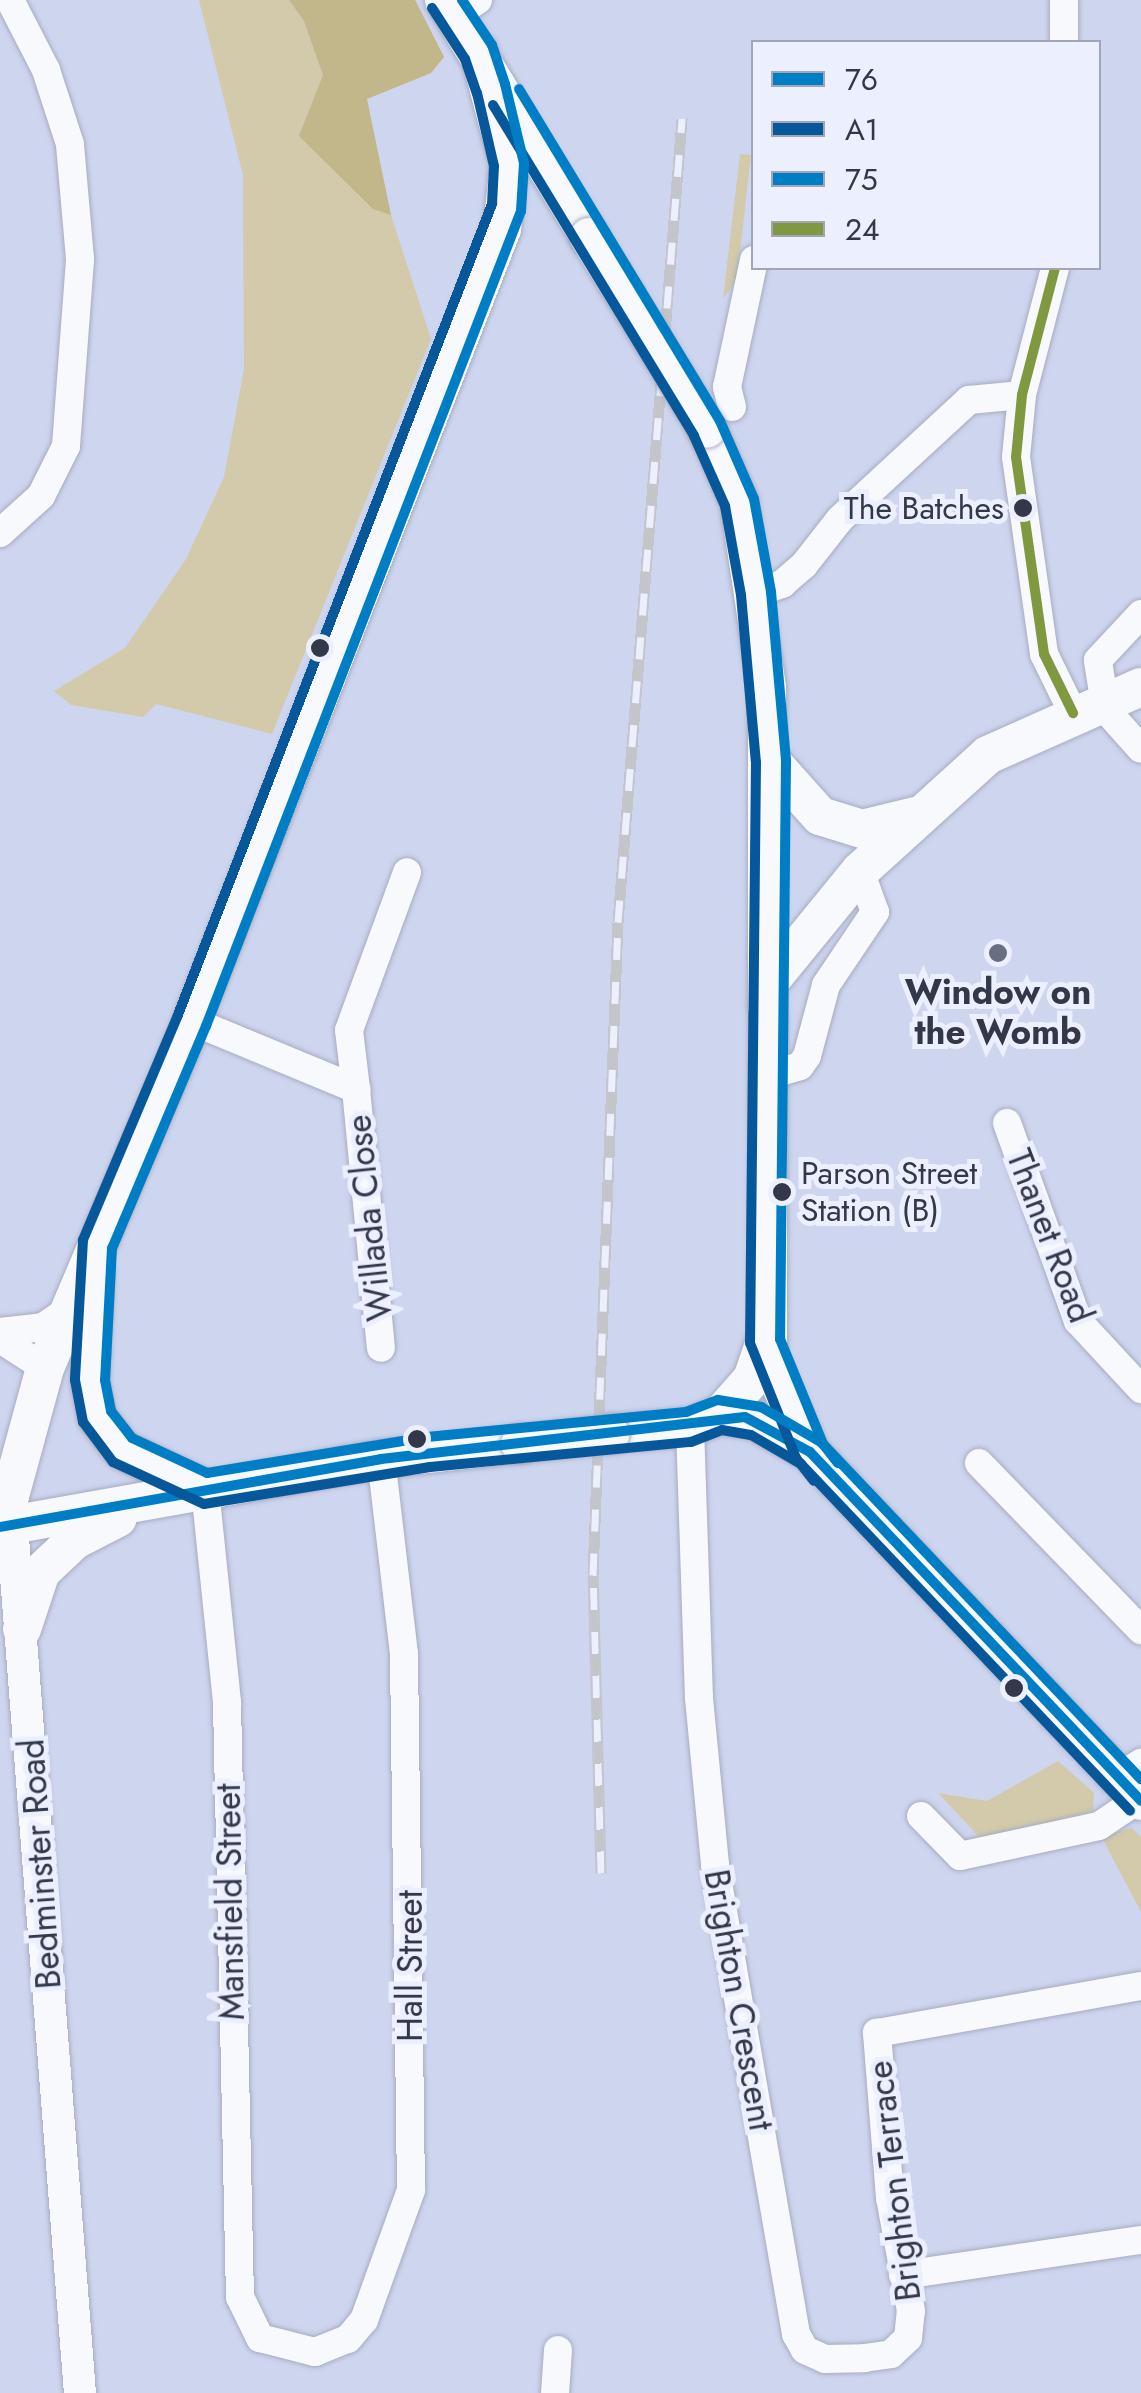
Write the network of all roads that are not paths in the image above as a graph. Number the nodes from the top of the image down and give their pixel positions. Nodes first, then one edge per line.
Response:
1 (10, 0) edge
2 (1064, 0) edge
3 (459, 5) edge
4 (1064, 40) edge
5 (479, 52) junction
6 (502, 229) junction
7 (589, 238) junction
8 (752, 270) edge
9 (1054, 270) edge
10 (1022, 396) junction
11 (719, 418) junction
12 (0, 533) edge
13 (756, 593) junction
14 (1141, 614) edge
15 (1141, 686) edge
16 (1091, 704) junction
17 (1141, 749) edge
18 (771, 761) junction
19 (922, 813) junction
20 (860, 871) junction
21 (407, 872) dead end
22 (772, 979) junction
23 (192, 1021) junction
24 (769, 1075) junction
25 (356, 1089) junction
26 (1006, 1123) dead end
27 (97, 1245) junction
28 (68, 1310) junction
29 (0, 1336) edge
30 (766, 1342) junction
31 (382, 1348) dead end
32 (45, 1368) junction
33 (1141, 1389) edge
34 (92, 1402) junction
35 (701, 1433) junction
36 (810, 1452) junction
37 (381, 1459) junction
38 (980, 1463) dead end
39 (205, 1489) junction
40 (142, 1505) junction
41 (6, 1511) edge
42 (22, 1628) junction
43 (1141, 1630) edge
44 (1135, 1785) edge
45 (921, 1816) dead end
46 (1141, 1986) edge
47 (1141, 2240) edge
48 (903, 2275) junction
49 (244, 2316) joint
50 (558, 2350) dead end
51 (864, 2358) joint
52 (80, 2393) edge
53 (555, 2393) edge

1 - 12 street
2 - 4 street
3 - 5 highway
5 - 6 highway, Bedminster Road
5 - 7 highway
6 - 7 highway
6 - 23 highway, Bedminster Road
7 - 11 highway, bridge
8 - 11 street
9 - 10 street
10 - 13 street
10 - 16 street
11 - 13 highway
13 - 18 highway
14 - 16 street
15 - 16 highway
16 - 17 street
16 - 19 highway
18 - 19 highway
18 - 22 highway
19 - 20 highway
20 - 22 highway
20 - 24 street
21 - 25 street, Willada Close
22 - 24 highway
23 - 25 street, Willada Close
23 - 27 highway, Bedminster Road
24 - 30 highway
25 - 31 street, Willada Close
26 - 33 street, Thanet Road
27 - 28 highway, Bedminster Road
27 - 34 highway
28 - 29 street
28 - 32 highway, Bedminster Road
29 - 32 street
30 - 35 highway
30 - 36 highway
32 - 34 highway
32 - 41 highway, Bedminster Road
34 - 39 highway
35 - 36 highway
35 - 37 highway, bridge
35 - 51 street, Brighton Crescent
36 - 44 highway
37 - 39 highway
37 - 49 street, Hall Street
38 - 43 street
39 - 40 highway
39 - 49 street, Mansfield Street
40 - 41 highway
40 - 42 highway
41 - 42 main road, Bedminster Road
42 - 52 main road, Bedminster Road
44 - 45 street
46 - 48 street, Brighton Terrace
47 - 48 street
48 - 51 street, Brighton Terrace
50 - 53 street

